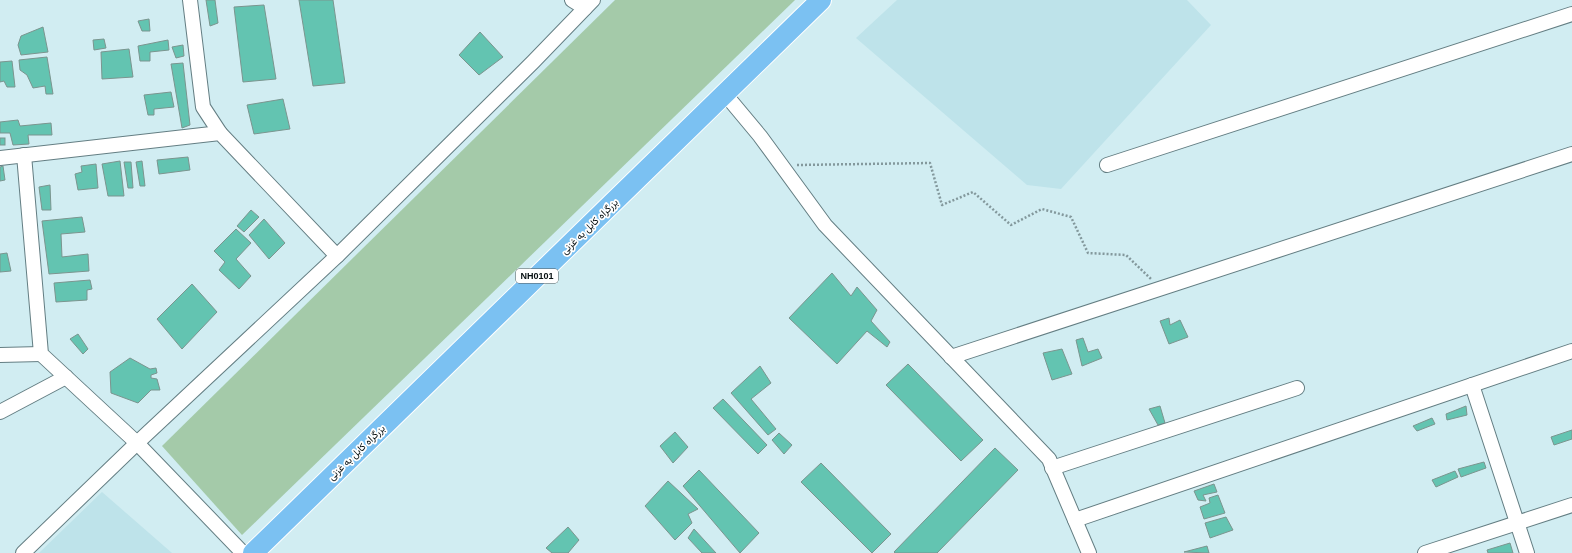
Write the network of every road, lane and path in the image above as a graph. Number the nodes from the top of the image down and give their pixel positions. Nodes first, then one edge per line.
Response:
1 (190, 0) edge
2 (572, 0) edge
3 (821, 0) edge
4 (589, 4) edge
5 (1572, 14) edge
6 (724, 94) junction
7 (220, 133) junction
8 (1572, 154) edge
9 (24, 155) junction
10 (0, 158) edge
11 (782, 165) junction
12 (1108, 165) dead end
13 (337, 256) junction
14 (1162, 288) junction
15 (1572, 351) edge
16 (0, 354) edge
17 (41, 354) junction
18 (951, 357) junction
19 (66, 377) junction
20 (1472, 385) junction
21 (1296, 388) dead end
22 (0, 412) edge
23 (137, 443) junction
24 (1052, 468) junction
25 (1572, 505) edge
26 (1075, 520) junction
27 (1518, 524) junction
28 (24, 553) edge
29 (243, 553) edge
30 (253, 553) edge
31 (1089, 553) edge
32 (1425, 553) edge
33 (1527, 553) edge

1 - 7 street
2 - 4 street
3 - 6 highway, بزرگراه کابل به غزنی / NH0101
4 - 13 street
5 - 12 street
6 - 11 street
6 - 30 highway, بزرگراه کابل به غزنی / NH0101
7 - 9 street
7 - 13 street
8 - 14 street
9 - 10 street
9 - 17 street
11 - 14 path
11 - 18 street
13 - 23 street
14 - 18 street
15 - 20 street
16 - 17 street
17 - 19 street
18 - 24 street
19 - 22 street
19 - 23 street
20 - 26 street
20 - 27 street
21 - 24 street
23 - 28 street
23 - 29 street
24 - 26 street
25 - 27 street
26 - 31 street
27 - 32 street
27 - 33 street

